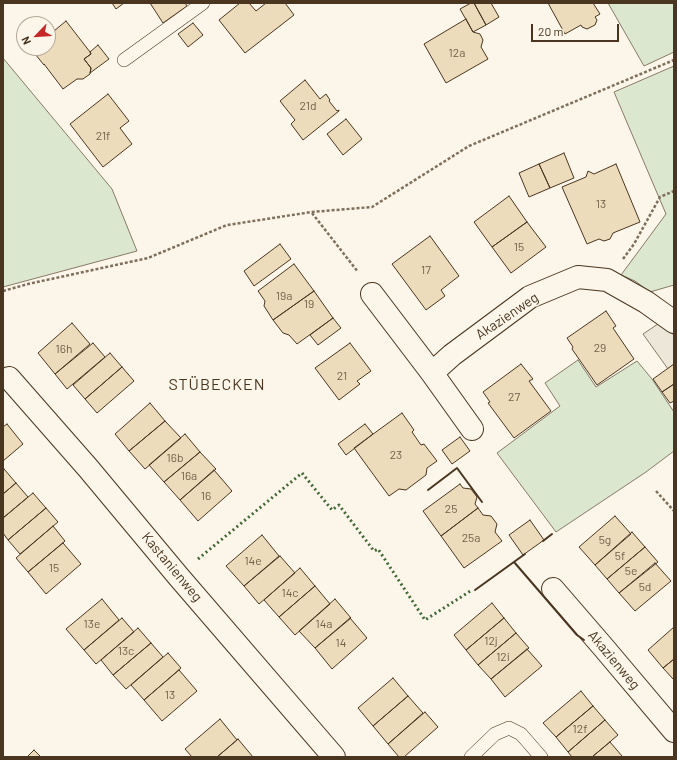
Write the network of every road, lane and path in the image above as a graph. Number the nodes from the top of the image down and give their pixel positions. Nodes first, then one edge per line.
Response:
1 (203, 3) edge
2 (124, 60) dead end
3 (674, 60) edge
4 (674, 191) edge
5 (312, 212) junction
6 (607, 280) junction
7 (3, 291) edge
8 (372, 294) joint
9 (674, 322) edge
10 (432, 373) junction
11 (9, 378) dead end
12 (472, 429) dead end
13 (656, 491) dead end
14 (674, 511) edge
15 (553, 589) dead end
16 (674, 731) edge
17 (334, 757) edge
18 (471, 757) edge
19 (540, 757) edge

1 - 2 lane
3 - 5 path
4 - 6 path
5 - 7 path
5 - 8 path
6 - 9 street, Akazienweg
6 - 10 street, Akazienweg
8 - 10 street
10 - 12 street
11 - 17 street, Kastanienweg
13 - 14 path
15 - 16 street, Akazienweg
18 - 19 lane

